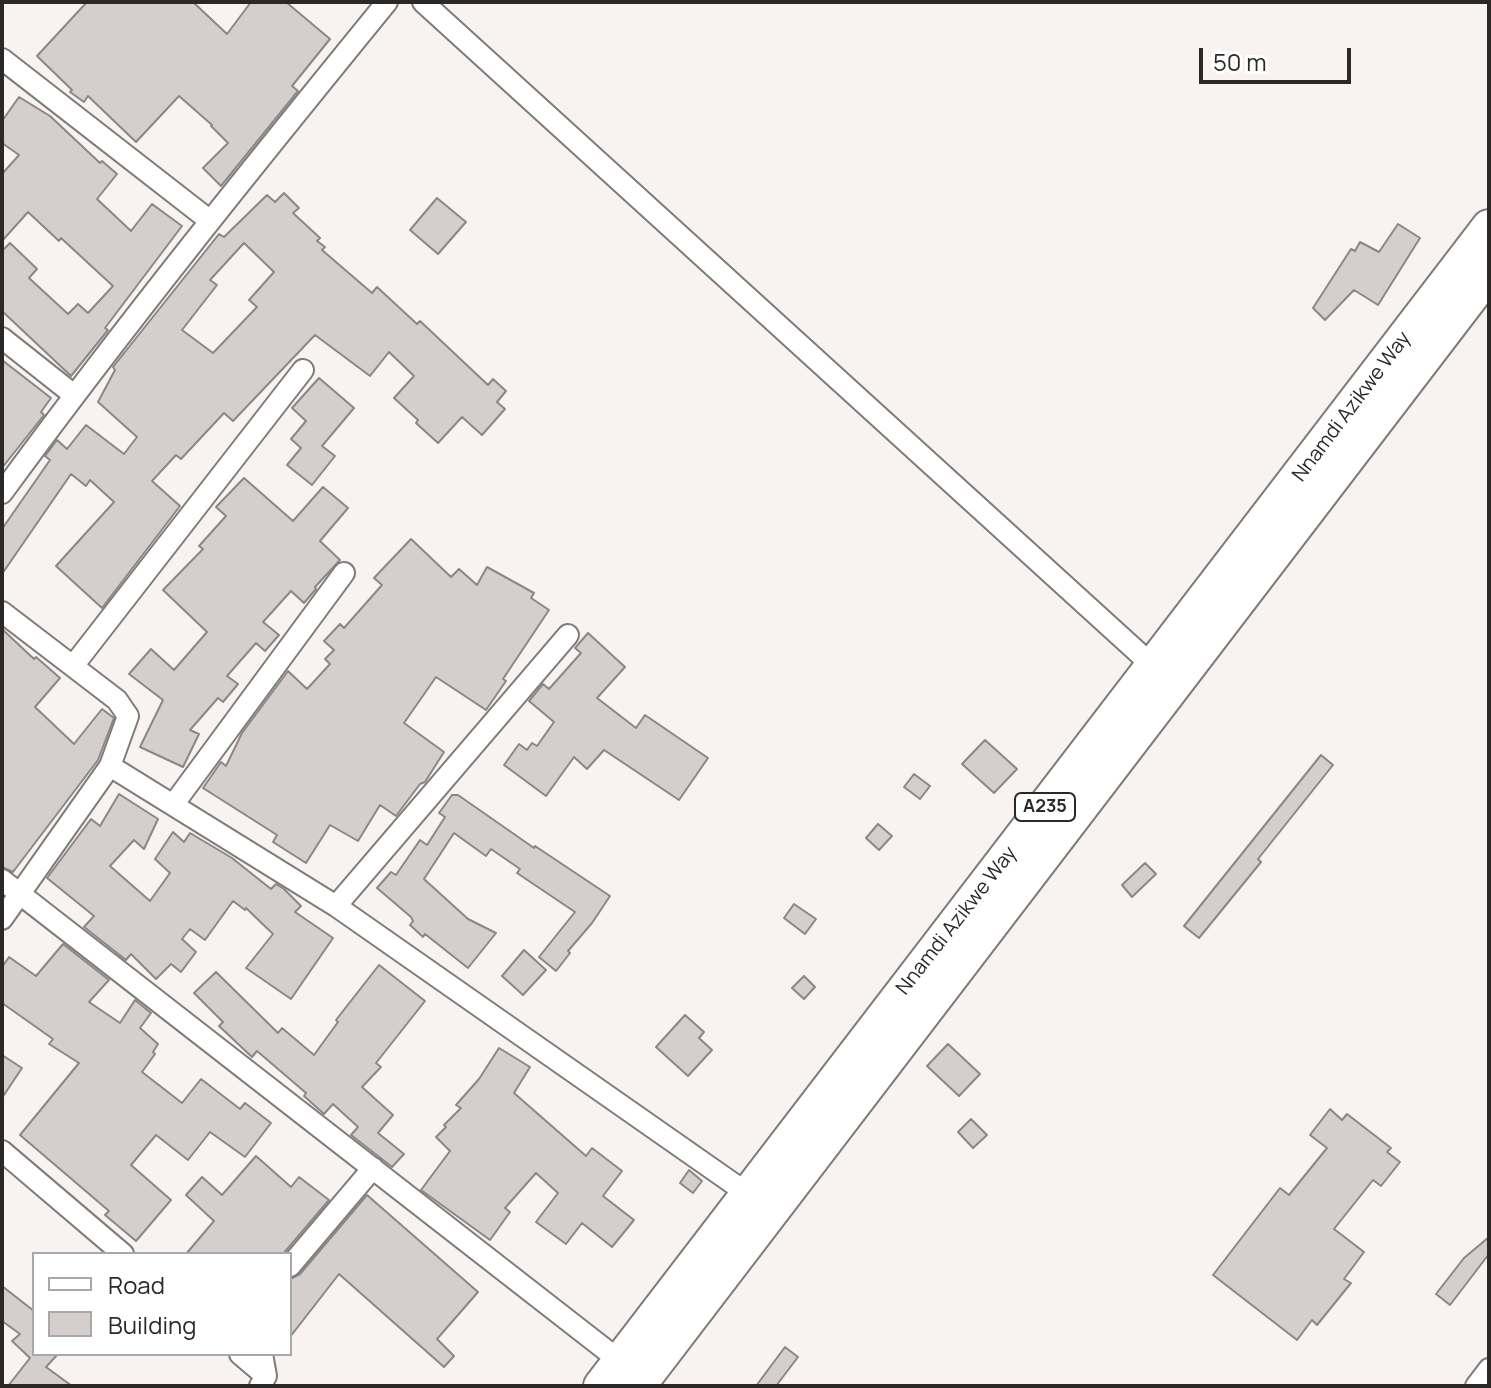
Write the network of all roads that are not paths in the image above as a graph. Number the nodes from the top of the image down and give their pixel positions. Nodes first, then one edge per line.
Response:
1 (387, 2) edge
2 (423, 2) edge
3 (2, 59) edge
4 (209, 220) junction
5 (1489, 227) edge
6 (1489, 273) edge
7 (2, 338) edge
8 (303, 370) dead end
9 (74, 395) junction
10 (2, 493) edge
11 (344, 573) dead end
12 (2, 612) edge
13 (568, 635) dead end
14 (73, 666) junction
15 (1153, 666) junction
16 (110, 766) junction
17 (173, 805) junction
18 (2, 880) edge
19 (19, 893) junction
20 (336, 906) junction
21 (2, 919) edge
22 (2, 1151) edge
23 (373, 1168) junction
24 (748, 1194) junction
25 (121, 1252) edge
26 (292, 1264) edge
27 (242, 1356) edge
28 (262, 1356) edge
29 (1489, 1369) edge
30 (619, 1378) edge
31 (263, 1381) edge
32 (1476, 1386) edge

1 - 4 street
2 - 15 street
3 - 4 street
4 - 9 street
5 - 15 highway, Nnamdi Azikwe Way / A235
6 - 30 highway, Nnamdi Azikwe Way / A235
7 - 9 street
8 - 14 street
9 - 10 street
11 - 17 street
12 - 14 street
13 - 20 street
14 - 16 street
15 - 24 highway, Nnamdi Azikwe Way / A235
16 - 17 street
16 - 19 street
17 - 20 street
18 - 19 street
19 - 21 street
19 - 23 street
20 - 24 street
22 - 25 street
23 - 26 street
23 - 30 street
24 - 30 highway, Nnamdi Azikwe Way / A235
27 - 31 street
28 - 31 street
29 - 32 street

